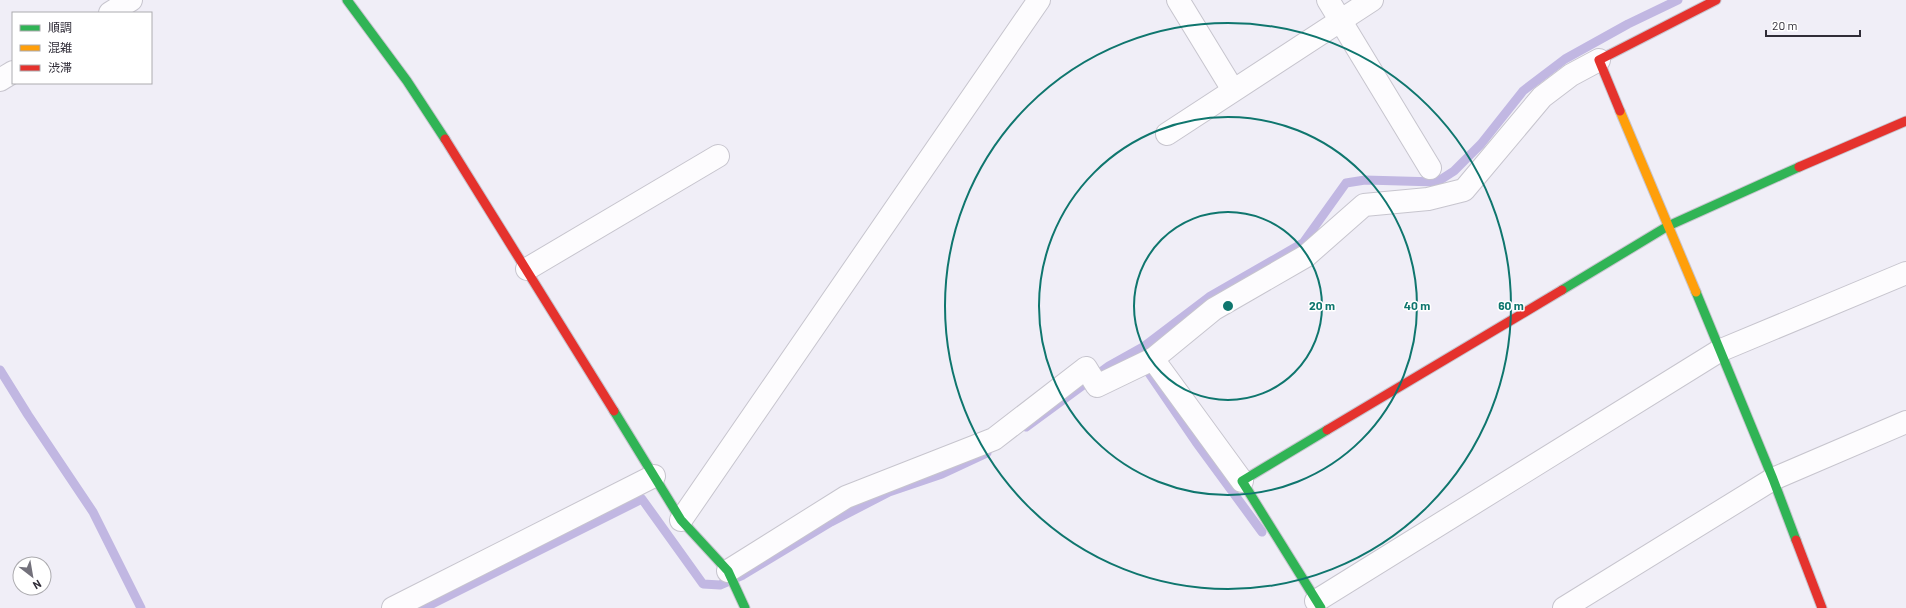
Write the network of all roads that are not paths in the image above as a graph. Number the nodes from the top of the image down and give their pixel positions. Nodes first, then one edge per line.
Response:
1 (131, 0) edge
2 (1039, 0) edge
3 (1178, 0) edge
4 (1328, 0) edge
5 (1372, 0) edge
6 (1716, 0) edge
7 (355, 2) edge
8 (112, 12) edge
9 (1341, 20) junction
10 (1599, 60) junction
11 (12, 73) edge
12 (0, 80) edge
13 (1234, 90) junction
14 (1906, 121) edge
15 (1167, 134) dead end
16 (718, 156) dead end
17 (1430, 168) dead end
18 (1668, 226) junction
19 (526, 269) junction
20 (1906, 273) edge
21 (1719, 351) junction
22 (1146, 362) junction
23 (1906, 422) edge
24 (654, 476) junction
25 (1773, 479) junction
26 (1242, 481) junction
27 (681, 520) junction
28 (731, 578) junction
29 (1318, 604) edge
30 (393, 608) edge
31 (745, 608) edge
32 (1564, 608) edge
33 (1822, 608) edge

1 - 8 street
2 - 27 street
3 - 13 street
4 - 9 street
5 - 9 street
6 - 10 street
7 - 19 street
9 - 13 street
9 - 17 street
10 - 18 street
10 - 22 street
11 - 12 street
13 - 15 street
14 - 18 street
16 - 19 street
18 - 21 street
18 - 26 street
19 - 24 street
20 - 21 street
21 - 25 street
21 - 29 street
22 - 26 street
22 - 28 street
23 - 25 street
24 - 27 street
24 - 30 street
25 - 32 street
25 - 33 street
26 - 29 street
27 - 28 street
28 - 31 street

